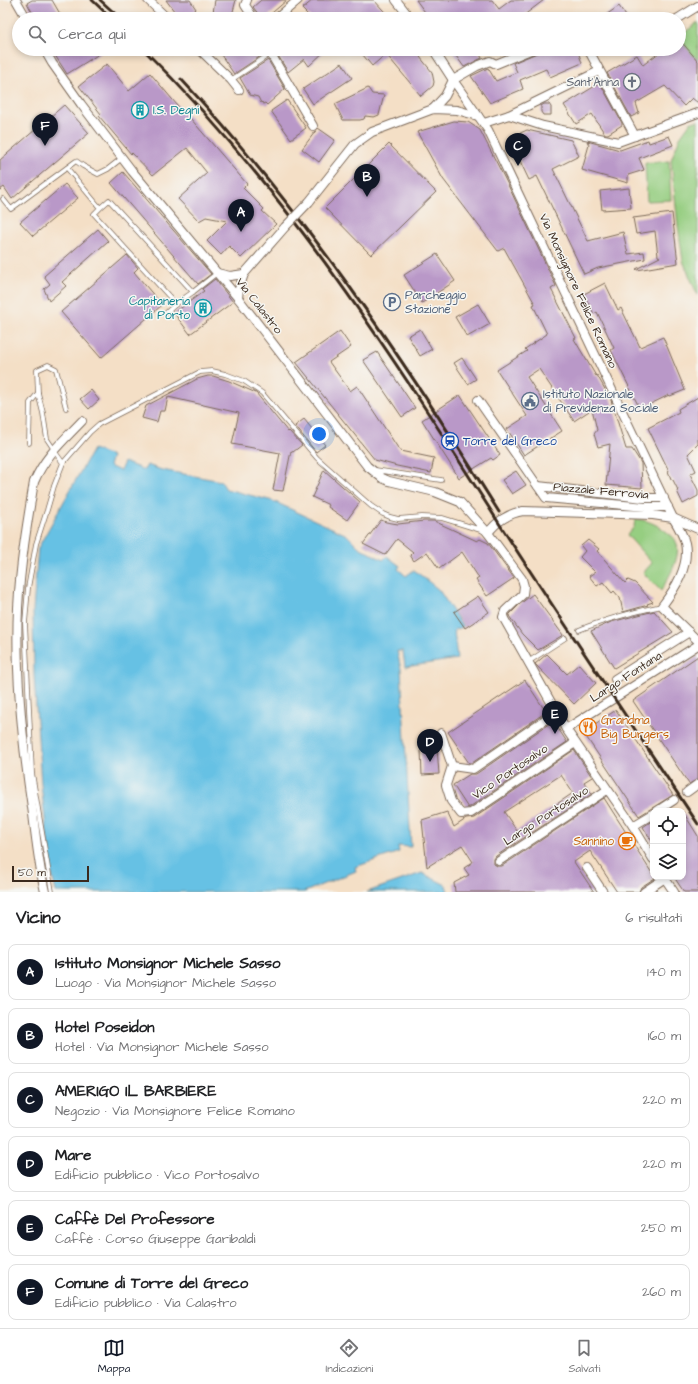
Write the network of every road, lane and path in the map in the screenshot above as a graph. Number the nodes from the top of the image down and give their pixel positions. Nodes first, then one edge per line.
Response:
1 (16, 0) edge
2 (148, 0) edge
3 (247, 0) edge
4 (298, 0) edge
5 (396, 0) edge
6 (698, 6) edge
7 (22, 12) edge
8 (161, 12) edge
9 (250, 12) edge
10 (284, 12) edge
11 (405, 12) edge
12 (686, 13) edge
13 (48, 56) edge
14 (206, 56) edge
15 (264, 56) edge
16 (271, 56) edge
17 (438, 56) edge
18 (516, 56) edge
19 (591, 56) edge
20 (599, 72) junction
21 (231, 80) junction
22 (453, 80) junction
23 (239, 90) dead end
24 (433, 109) junction
25 (698, 113) edge
26 (509, 115) junction
27 (478, 116) junction
28 (484, 123) junction
29 (313, 126) dead end
30 (635, 136) junction
31 (122, 158) junction
32 (66, 168) junction
33 (3, 199) dead end
34 (100, 208) junction
35 (217, 273) junction
36 (244, 274) junction
37 (193, 292) junction
38 (238, 298) junction
39 (176, 304) junction
40 (166, 313) dead end
41 (38, 393) junction
42 (478, 400) dead end
43 (66, 408) dead end
44 (82, 421) dead end
45 (29, 443) dead end
46 (63, 463) junction
47 (373, 469) junction
48 (441, 480) dead end
49 (538, 486) junction
50 (664, 498) junction
51 (668, 507) junction
52 (673, 518) junction
53 (490, 529) junction
54 (698, 529) edge
55 (662, 606) junction
56 (579, 630) dead end
57 (688, 632) junction
58 (565, 638) dead end
59 (698, 641) edge
60 (698, 645) edge
61 (528, 662) junction
62 (615, 679) dead end
63 (556, 712) junction
64 (566, 729) junction
65 (441, 733) dead end
66 (575, 743) junction
67 (452, 766) junction
68 (698, 784) edge
69 (607, 790) junction
70 (687, 792) dead end
71 (674, 800) dead end
72 (662, 808) edge
73 (650, 816) edge
74 (633, 826) junction
75 (650, 854) edge
76 (499, 861) dead end
77 (587, 868) dead end
78 (662, 880) edge
79 (666, 880) edge
80 (46, 892) edge
81 (52, 892) edge
82 (603, 892) edge
83 (644, 892) edge
84 (674, 892) edge

1 - 7 street
2 - 8 street
3 - 9 street
4 - 10 street
5 - 11 street
6 - 12 street
13 - 31 street, Via Calastro
14 - 21 street
15 - 21 lane
16 - 29 street
17 - 22 street, Via Monsignore Felice Romano
18 - 22 street
19 - 20 street
20 - 26 street
20 - 30 street
21 - 23 street
22 - 24 street
22 - 27 street, Via Monsignore Felice Romano
24 - 27 street
24 - 36 street, bridge
25 - 30 street
26 - 28 street
26 - 30 street
27 - 28 street, Via Monsignore Felice Romano
28 - 50 street, Via Monsignore Felice Romano
31 - 32 lane
31 - 35 street, Via Calastro
32 - 33 lane
32 - 34 lane
34 - 37 lane
34 - 39 lane
35 - 36 street
35 - 37 lane
35 - 38 street, Via Calastro
36 - 38 street
37 - 39 lane
38 - 47 street, Via Calastro
39 - 40 lane
41 - 43 lane
41 - 45 lane
41 - 46 lane
42 - 49 street, Piazzale Ferrovia
44 - 80 street
46 - 53 lane
46 - 81 lane
47 - 48 lane
47 - 53 street, Via Calastro
49 - 50 street, Piazzale Ferrovia
49 - 51 street, Piazzale Ferrovia
50 - 51 street, Via Monsignore Felice Romano
51 - 52 street, Via Monsignore Felice Romano
52 - 53 street
52 - 54 street
52 - 55 street, Via Monsignore Felice Romano
53 - 61 street, Via Calastro
55 - 56 lane
55 - 57 street
57 - 59 street
57 - 62 street, Largo Fontana
58 - 61 lane
60 - 64 street, Largo Fontana
61 - 63 street
63 - 64 street
63 - 67 street, Vico Portosalvo
64 - 66 street
65 - 67 street
66 - 67 street, Vico Portosalvo
66 - 69 street
68 - 70 street
69 - 74 street
69 - 76 street, Largo Portosalvo
71 - 72 street
73 - 74 street
74 - 75 street
77 - 82 street
78 - 83 street
79 - 84 street

